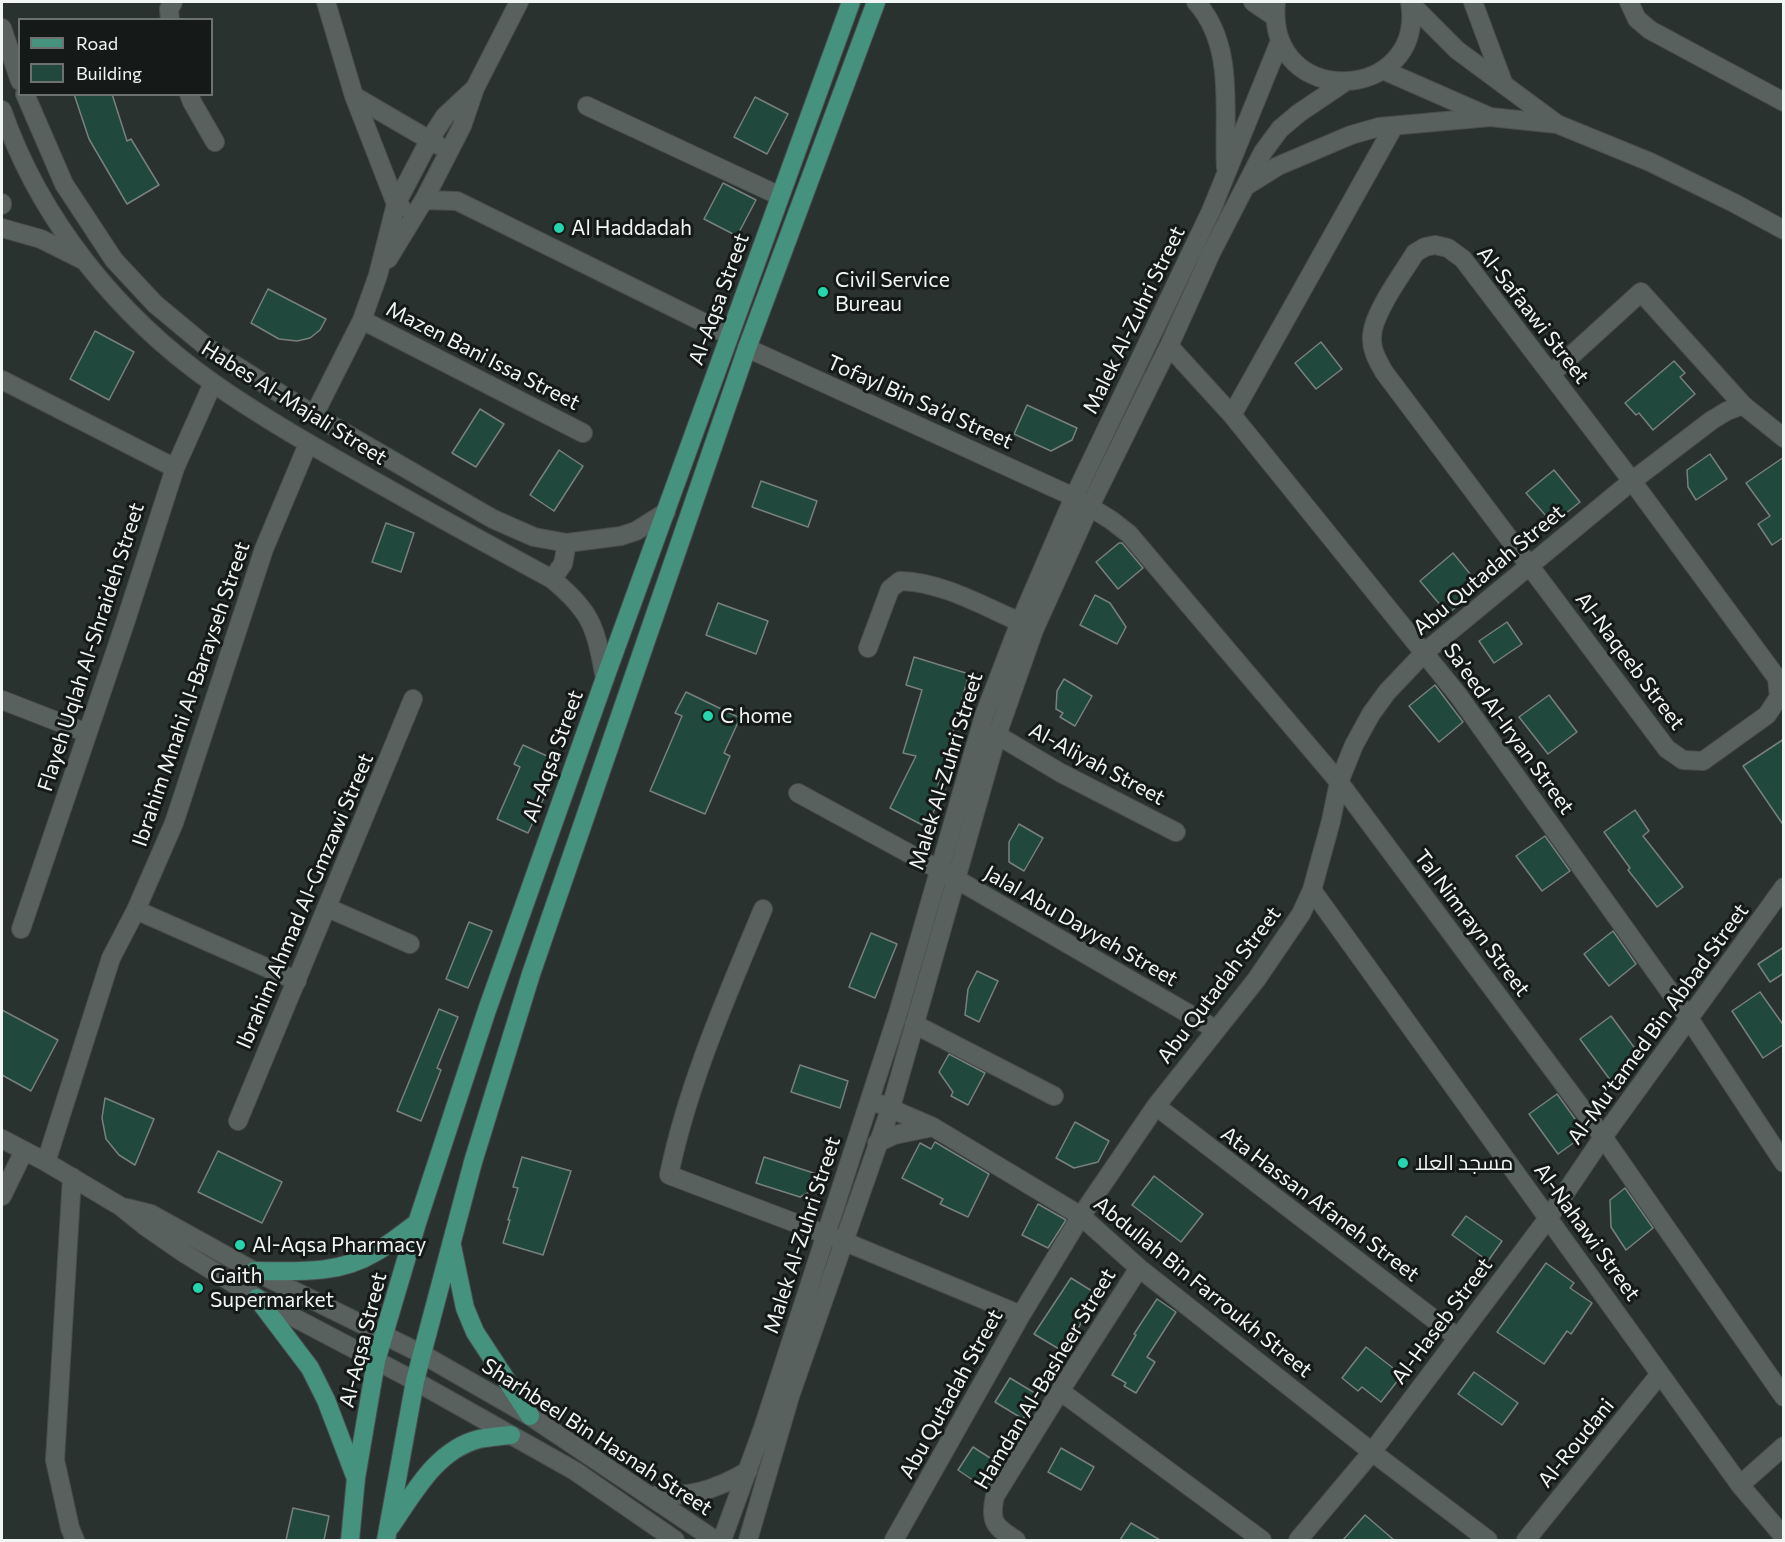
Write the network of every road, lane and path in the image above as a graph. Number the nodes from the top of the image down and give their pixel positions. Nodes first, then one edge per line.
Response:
1 (173, 2) edge
2 (326, 2) edge
3 (519, 2) edge
4 (851, 2) edge
5 (876, 2) edge
6 (1196, 2) edge
7 (1252, 2) edge
8 (1473, 2) edge
9 (1629, 2) edge
10 (1410, 3) edge
11 (1276, 9) edge
12 (171, 18) edge
13 (2, 28) edge
14 (1280, 41) junction
15 (1383, 70) junction
16 (18, 75) edge
17 (1345, 82) junction
18 (1504, 85) junction
19 (475, 88) junction
20 (26, 96) edge
21 (190, 96) edge
22 (354, 96) junction
23 (1784, 102) edge
24 (587, 105) dead end
25 (2, 116) edge
26 (1490, 117) junction
27 (1557, 124) junction
28 (1394, 126) junction
29 (430, 139) junction
30 (215, 142) dead end
31 (448, 152) junction
32 (438, 173) junction
33 (1226, 173) junction
34 (1244, 187) junction
35 (780, 196) junction
36 (457, 201) junction
37 (396, 204) junction
38 (419, 208) junction
39 (2, 228) edge
40 (1784, 230) edge
41 (84, 260) junction
42 (378, 275) junction
43 (362, 320) junction
44 (729, 335) junction
45 (1169, 345) junction
46 (747, 348) junction
47 (1551, 374) junction
48 (2, 380) edge
49 (213, 383) junction
50 (1743, 405) junction
51 (314, 414) junction
52 (1232, 415) junction
53 (583, 433) dead end
54 (1784, 438) edge
55 (308, 444) junction
56 (175, 468) junction
57 (1632, 481) junction
58 (1074, 497) junction
59 (1090, 506) junction
60 (666, 512) junction
61 (567, 543) junction
62 (1529, 565) junction
63 (552, 579) junction
64 (1020, 622) junction
65 (868, 648) dead end
66 (1425, 652) junction
67 (605, 678) junction
68 (2, 699) edge
69 (413, 699) dead end
70 (87, 733) junction
71 (997, 735) junction
72 (1339, 782) junction
73 (798, 794) dead end
74 (1176, 832) dead end
75 (938, 871) junction
76 (956, 879) junction
77 (1784, 887) edge
78 (1312, 890) junction
79 (328, 908) junction
80 (763, 909) dead end
81 (135, 910) junction
82 (21, 929) dead end
83 (410, 944) dead end
84 (297, 981) junction
85 (1688, 1017) junction
86 (914, 1024) junction
87 (1215, 1029) junction
88 (1054, 1096) dead end
89 (869, 1100) junction
90 (1156, 1106) junction
91 (891, 1107) junction
92 (238, 1121) dead end
93 (933, 1127) junction
94 (1603, 1137) junction
95 (2, 1139) edge
96 (877, 1143) junction
97 (24, 1151) junction
98 (46, 1162) junction
99 (1784, 1162) edge
100 (72, 1177) junction
101 (2, 1196) edge
102 (120, 1206) junction
103 (1081, 1216) junction
104 (1549, 1217) junction
105 (417, 1223) junction
106 (825, 1235) junction
107 (451, 1240) junction
108 (843, 1241) junction
109 (1139, 1268) junction
110 (254, 1271) junction
111 (257, 1298) junction
112 (1021, 1315) junction
113 (384, 1335) junction
114 (1457, 1337) junction
115 (422, 1354) junction
116 (376, 1361) junction
117 (1660, 1374) junction
118 (415, 1381) junction
119 (1060, 1391) junction
120 (1784, 1398) edge
121 (530, 1416) junction
122 (511, 1435) junction
123 (1784, 1446) edge
124 (1372, 1452) junction
125 (748, 1471) junction
126 (356, 1478) junction
127 (1740, 1485) junction
128 (649, 1496) junction
129 (754, 1521) junction
130 (387, 1535) edge
131 (1784, 1537) edge
132 (75, 1540) edge
133 (350, 1540) edge
134 (675, 1540) edge
135 (715, 1540) edge
136 (722, 1540) edge
137 (748, 1540) edge
138 (759, 1540) edge
139 (894, 1540) edge
140 (1016, 1540) edge
141 (1262, 1540) edge
142 (1298, 1540) edge
143 (1488, 1540) edge
144 (1526, 1540) edge

1 - 12 street
2 - 22 street
3 - 19 street
4 - 35 main road, Al-Aqsa Street
5 - 46 main road, Al-Aqsa Street
6 - 33 street
7 - 11 street
8 - 18 street
9 - 23 street
10 - 15 street
10 - 18 street
11 - 14 street
13 - 16 street
14 - 17 street
14 - 33 street, Malek Al-Zuhri Street
15 - 17 street
15 - 26 street
17 - 34 street, Malek Al-Zuhri Street
18 - 27 street
19 - 29 street
19 - 31 street
20 - 51 street, Habes Al-Majali Street
21 - 30 street
22 - 29 street
22 - 37 street
24 - 35 street
25 - 41 street, Habes Al-Majali Street
26 - 27 street
26 - 28 street
27 - 40 street
28 - 34 street
28 - 52 street
29 - 31 street
29 - 37 street
31 - 32 street
32 - 36 street
32 - 38 street
33 - 58 street, Malek Al-Zuhri Street
34 - 45 street, Malek Al-Zuhri Street
35 - 44 main road, Al-Aqsa Street
36 - 38 street
36 - 44 street
37 - 38 street
37 - 42 street
38 - 42 street
39 - 41 street
41 - 49 street, Habes Al-Majali Street
42 - 43 street
43 - 51 street
43 - 53 street, Mazen Bani Issa Street
44 - 60 main road, Al-Aqsa Street
45 - 52 street, Sa’eed Al-Iryan Street
45 - 59 street, Malek Al-Zuhri Street
46 - 58 street, Tofayl Bin Sa’d Street
46 - 107 main road, Al-Aqsa Street
47 - 50 street
47 - 57 street, Al-Safaawi Street
47 - 62 street, Al-Safaawi Street
48 - 56 street
49 - 55 street, Habes Al-Majali Street
49 - 56 street, Flayeh Uqlah Al-Shraideh Street
50 - 54 street
50 - 57 street, Abu Qutadah Street
51 - 61 street, Habes Al-Majali Street
52 - 66 street, Sa’eed Al-Iryan Street
55 - 63 street, Habes Al-Majali Street
55 - 81 street, Ibrahim Mnahi Al-Barayseh Street
56 - 70 street, Flayeh Uqlah Al-Shraideh Street
57 - 62 street, Abu Qutadah Street
57 - 62 street, Al-Naqeeb Street
58 - 59 street, Tofayl Bin Sa’d Street
58 - 64 street, Malek Al-Zuhri Street
59 - 71 street, Malek Al-Zuhri Street
59 - 72 street, Tal Nimrayn Street
60 - 61 street, Habes Al-Majali Street
60 - 67 main road, Al-Aqsa Street
61 - 63 street
62 - 66 street, Abu Qutadah Street
63 - 67 street, Habes Al-Majali Street
64 - 65 street
64 - 75 street, Malek Al-Zuhri Street
66 - 72 street, Abu Qutadah Street
66 - 85 street, Sa’eed Al-Iryan Street
67 - 105 main road, Al-Aqsa Street
68 - 70 street
69 - 79 street, Ibrahim Ahmad Al-Gmzawi Street
70 - 82 street, Flayeh Uqlah Al-Shraideh Street
71 - 74 street, Al-Aliyah Street
71 - 76 street, Malek Al-Zuhri Street
72 - 78 street, Abu Qutadah Street
72 - 94 street, Tal Nimrayn Street
73 - 75 street, Jalal Abu Dayyeh Street
75 - 76 street, Jalal Abu Dayyeh Street
75 - 89 street, Malek Al-Zuhri Street
76 - 86 street, Malek Al-Zuhri Street
76 - 87 street, Jalal Abu Dayyeh Street
77 - 85 street, Al-Mu’tamed Bin Abbad Street
78 - 87 street, Abu Qutadah Street
78 - 104 street, Al-Nahawi Street
79 - 83 street
79 - 84 street, Ibrahim Ahmad Al-Gmzawi Street
80 - 106 street
81 - 84 street
81 - 98 street, Ibrahim Mnahi Al-Barayseh Street
84 - 92 street, Ibrahim Ahmad Al-Gmzawi Street
85 - 94 street, Al-Mu’tamed Bin Abbad Street
85 - 99 street, Sa’eed Al-Iryan Street
86 - 88 street
86 - 91 street, Malek Al-Zuhri Street
87 - 90 street, Abu Qutadah Street
89 - 91 street, Abdullah Bin Farroukh Street
89 - 106 street, Malek Al-Zuhri Street
90 - 103 street, Abu Qutadah Street
90 - 114 street, Ata Hassan Afaneh Street
91 - 93 street, Abdullah Bin Farroukh Street
91 - 96 street, Malek Al-Zuhri Street
93 - 96 street
93 - 103 street, Abdullah Bin Farroukh Street
94 - 104 street, Al-Mu’tamed Bin Abbad Street
94 - 120 street, Tal Nimrayn Street
95 - 97 street
96 - 108 street, Malek Al-Zuhri Street
97 - 98 street
97 - 101 street
98 - 100 street
100 - 102 street
100 - 132 street
102 - 110 street, Sharhbeel Bin Hasnah Street
102 - 111 street, Sharhbeel Bin Hasnah Street
103 - 109 street, Abdullah Bin Farroukh Street
103 - 112 street, Abu Qutadah Street
104 - 114 street, Al-Haseb Street
104 - 117 street, Al-Nahawi Street
105 - 110 main road
105 - 113 main road, Al-Aqsa Street
106 - 108 street
106 - 125 street, Malek Al-Zuhri Street
107 - 115 main road, Al-Aqsa Street
107 - 121 main road
108 - 112 street
108 - 129 street, Malek Al-Zuhri Street
109 - 119 street, Hamdan Al-Basheer Street
109 - 124 street, Abdullah Bin Farroukh Street
110 - 113 street, Sharhbeel Bin Hasnah Street
111 - 116 street, Sharhbeel Bin Hasnah Street
111 - 126 main road
112 - 139 street, Abu Qutadah Street
113 - 115 street, Sharhbeel Bin Hasnah Street
113 - 116 main road, Al-Aqsa Street
114 - 124 street, Al-Haseb Street
115 - 118 main road, Al-Aqsa Street
115 - 121 street, Sharhbeel Bin Hasnah Street
116 - 118 street, Sharhbeel Bin Hasnah Street
116 - 126 main road, Al-Aqsa Street
117 - 127 street, Al-Nahawi Street
117 - 144 street, Al-Roudani
118 - 122 street, Sharhbeel Bin Hasnah Street
118 - 130 main road, Al-Aqsa Street
119 - 140 street, Hamdan Al-Basheer Street
119 - 141 street
121 - 128 street, Sharhbeel Bin Hasnah Street
122 - 130 main road
122 - 134 street, Sharhbeel Bin Hasnah Street
123 - 127 street
124 - 142 street
124 - 143 street, Abdullah Bin Farroukh Street
125 - 128 street
125 - 136 street, Malek Al-Zuhri Street
126 - 133 main road, Al-Aqsa Street
127 - 131 street, Al-Nahawi Street
128 - 135 street, Sharhbeel Bin Hasnah Street
129 - 137 street, Malek Al-Zuhri Street
129 - 138 street

